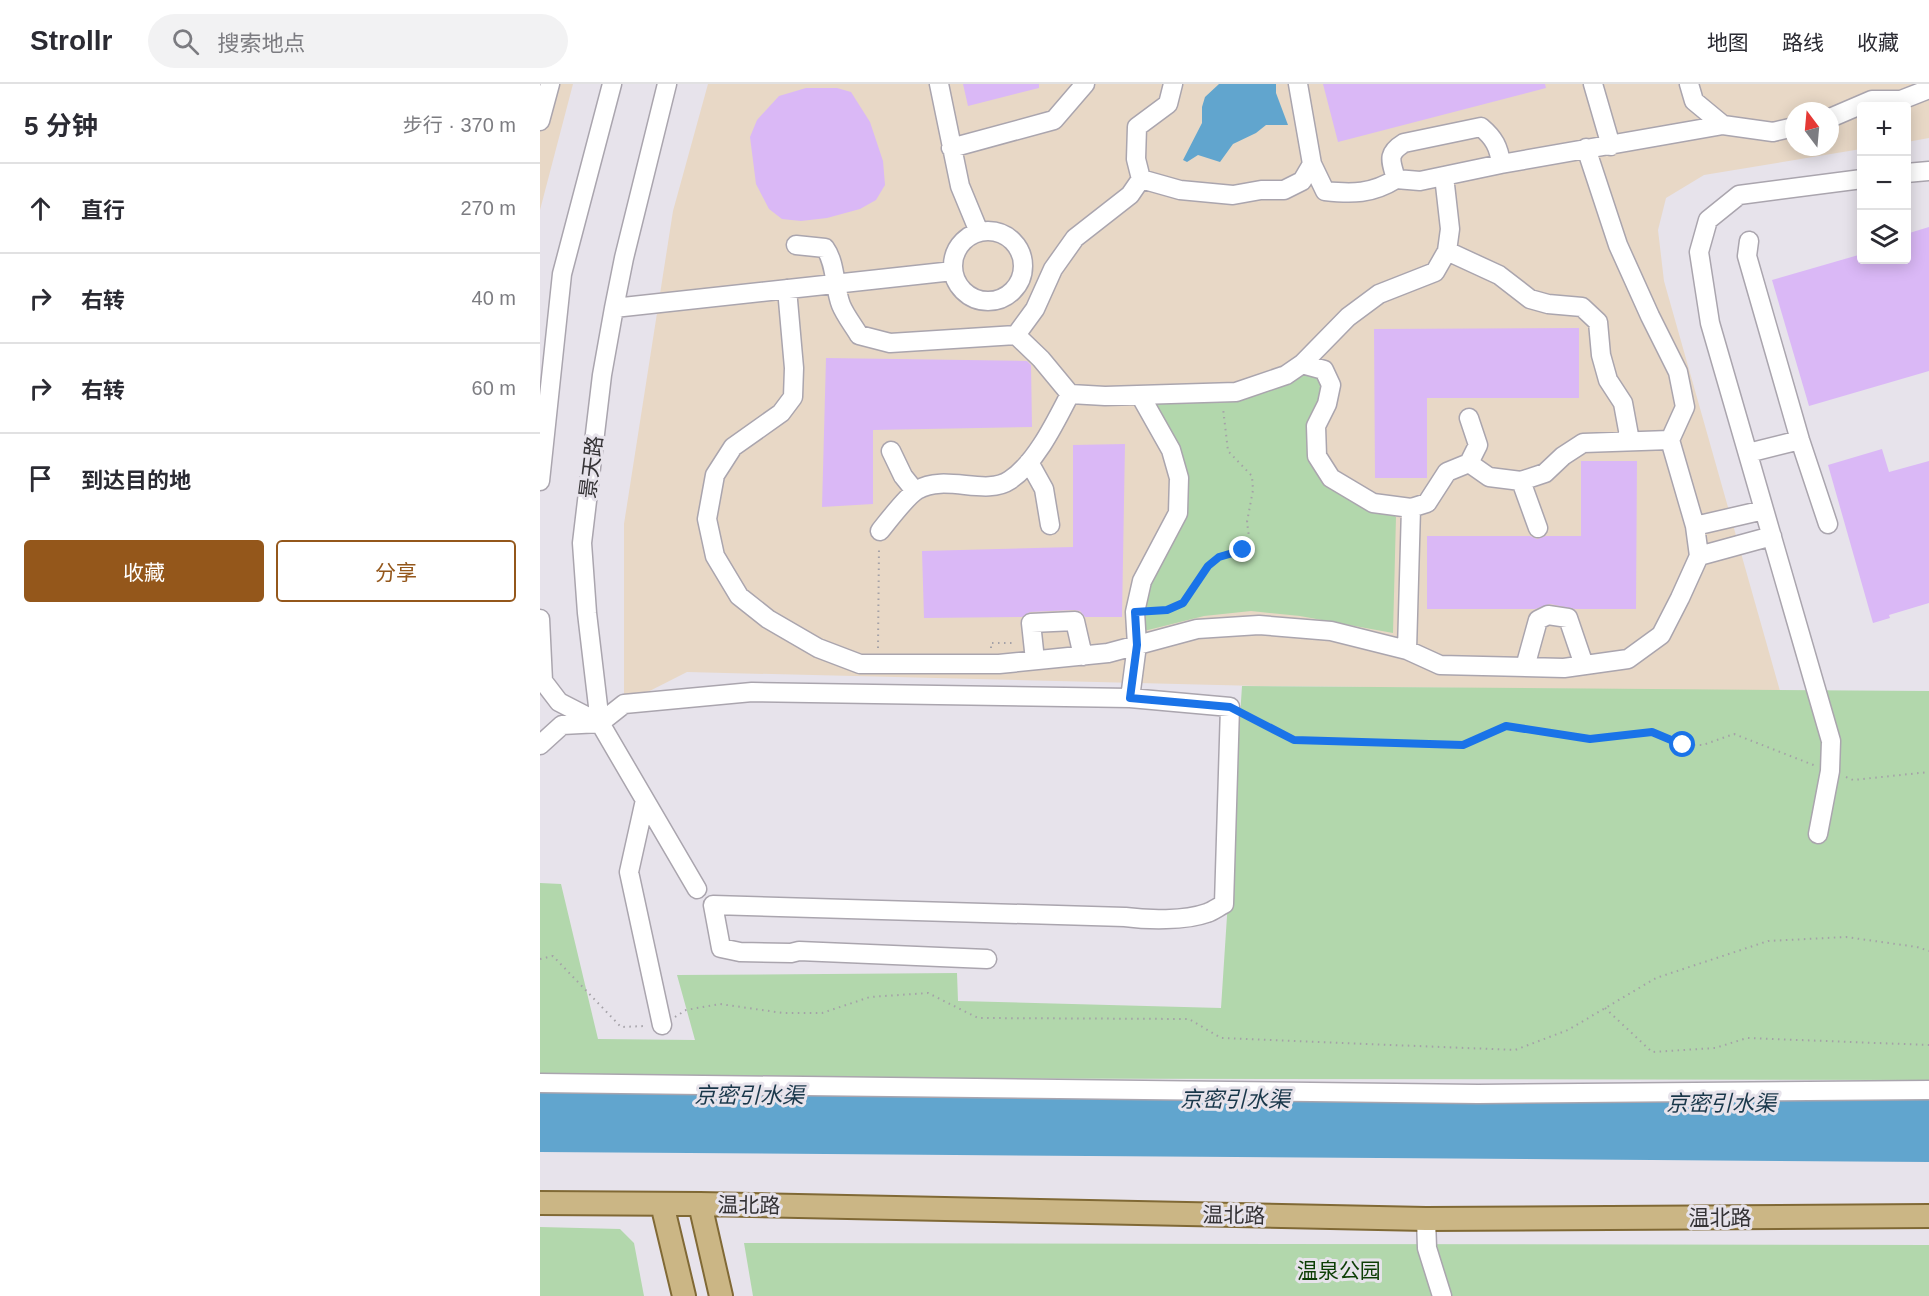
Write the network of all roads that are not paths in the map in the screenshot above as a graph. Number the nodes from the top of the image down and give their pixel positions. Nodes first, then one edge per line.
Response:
1 (550, 84) edge
2 (612, 84) edge
3 (667, 84) edge
4 (939, 84) edge
5 (1085, 84) edge
6 (1173, 84) edge
7 (1298, 84) edge
8 (1593, 84) edge
9 (1689, 84) edge
10 (1929, 89) edge
11 (1870, 102) edge
12 (1857, 113) edge
13 (1839, 116) edge
14 (540, 121) edge
15 (1723, 125) junction
16 (1785, 129) edge
17 (1611, 146) junction
18 (951, 148) junction
19 (1586, 148) junction
20 (1312, 164) junction
21 (1501, 164) junction
22 (1929, 171) edge
23 (1911, 173) edge
24 (1444, 176) junction
25 (1141, 179) junction
26 (1396, 179) junction
27 (1857, 180) edge
28 (979, 232) junction
29 (1749, 241) dead end
30 (796, 246) dead end
31 (1448, 251) junction
32 (953, 271) junction
33 (835, 284) junction
34 (787, 289) junction
35 (614, 308) junction
36 (549, 313) edge
37 (1016, 335) junction
38 (1302, 364) junction
39 (1070, 394) junction
40 (1140, 395) junction
41 (1469, 418) dead end
42 (1670, 440) junction
43 (1800, 440) junction
44 (1630, 441) junction
45 (891, 451) dead end
46 (1748, 453) junction
47 (1029, 462) junction
48 (1469, 463) junction
49 (540, 481) edge
50 (1521, 481) junction
51 (915, 491) junction
52 (1412, 508) junction
53 (1764, 510) junction
54 (1828, 524) dead end
55 (1050, 525) dead end
56 (1695, 526) junction
57 (1538, 528) dead end
58 (880, 531) road end
59 (1772, 536) junction
60 (1699, 556) junction
61 (540, 620) edge
62 (1137, 645) junction
63 (1407, 650) junction
64 (1083, 656) junction
65 (1035, 660) junction
66 (1584, 665) junction
67 (1525, 667) junction
68 (1130, 698) junction
69 (600, 723) junction
70 (540, 746) edge
71 (645, 800) junction
72 (1818, 834) dead end
73 (697, 888) dead end
74 (987, 959) dead end
75 (662, 1025) road end
76 (540, 1083) edge
77 (1929, 1090) edge
78 (540, 1203) edge
79 (662, 1204) junction
80 (700, 1204) junction
81 (1929, 1216) edge
82 (1426, 1219) junction
83 (684, 1296) edge
84 (722, 1296) edge
85 (1442, 1296) edge

1 - 14 street
2 - 36 street
3 - 35 street, 景天路
4 - 18 street
5 - 18 street
6 - 25 street
7 - 20 street
8 - 17 street
9 - 15 street
10 - 11 street
12 - 13 street
15 - 16 street
15 - 17 street
17 - 19 street
18 - 28 street
19 - 21 street
19 - 42 street
20 - 25 street
20 - 26 street
21 - 24 street
21 - 26 street
22 - 23 street
24 - 26 street
24 - 31 street
25 - 37 street
27 - 46 street
28 - 32 street
28 - 32 street
29 - 43 street
30 - 33 street
31 - 38 street
31 - 44 street
32 - 33 street
33 - 34 street
33 - 37 street
34 - 35 street
34 - 65 street
35 - 69 street, 景天路
36 - 49 street
37 - 39 street
38 - 40 street
38 - 52 street
39 - 40 street
39 - 47 street
40 - 62 street
41 - 48 street
42 - 44 street
42 - 56 street
43 - 46 street
43 - 54 street
44 - 50 street
45 - 51 street
46 - 53 street
47 - 51 street
47 - 55 street
48 - 50 street
48 - 52 street
50 - 57 street
51 - 58 street
52 - 63 street
53 - 56 street
53 - 59 street
56 - 60 street
59 - 60 street
59 - 72 street
60 - 66 street
61 - 69 street
62 - 63 street
62 - 64 street
62 - 68 street
63 - 67 street
64 - 65 street
64 - 65 street
66 - 67 street
66 - 67 street
68 - 69 street
68 - 74 street
69 - 70 street
69 - 71 street
71 - 73 street
71 - 75 street
76 - 77 street
78 - 79 main road, 温北路
79 - 80 main road, 温北路
79 - 83 main road
80 - 82 main road, 温北路
80 - 84 main road
81 - 82 main road, 温北路
82 - 85 street

